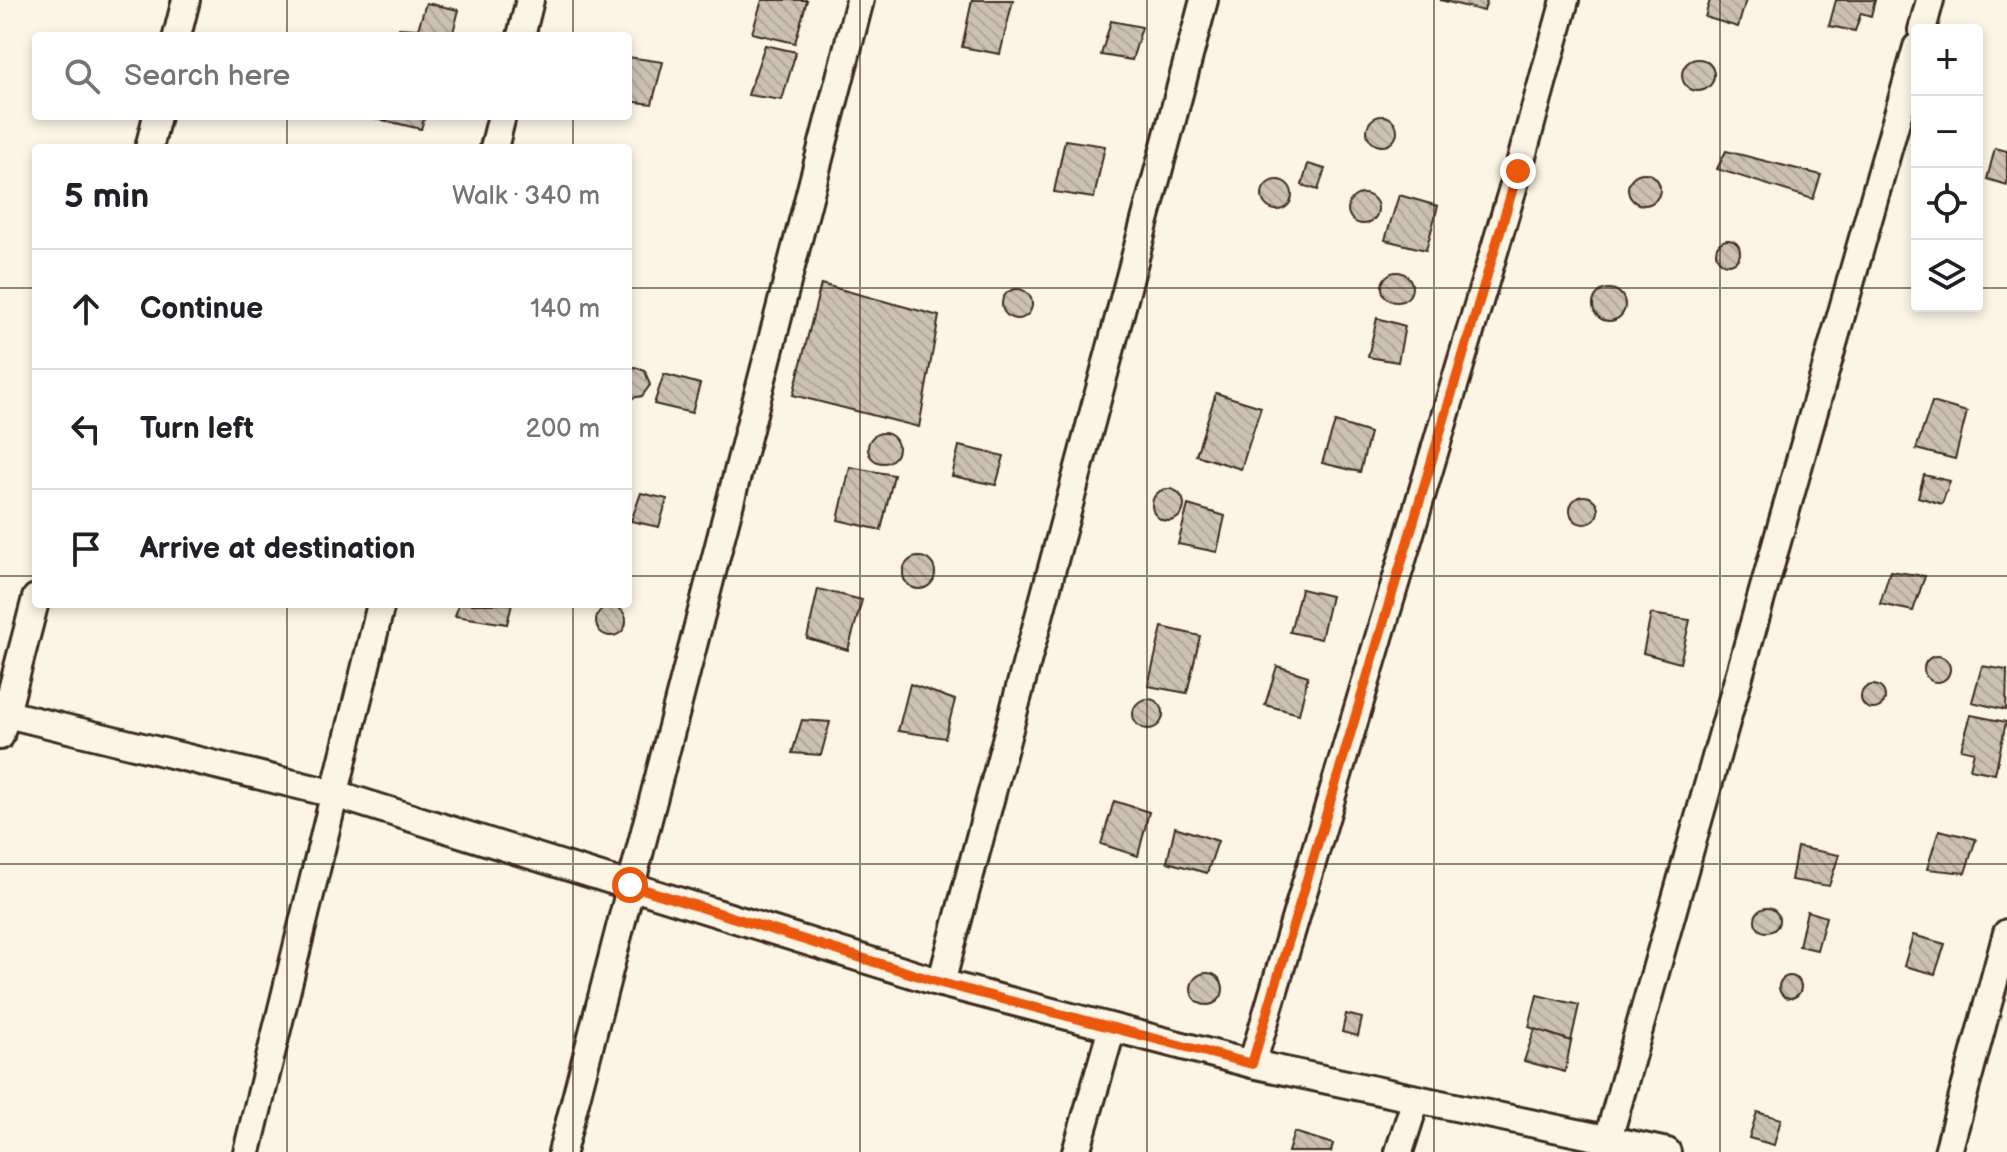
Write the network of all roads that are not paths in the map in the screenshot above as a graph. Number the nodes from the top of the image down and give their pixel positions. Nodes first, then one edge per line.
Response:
1 (186, 0) edge
2 (530, 0) edge
3 (860, 0) edge
4 (1204, 0) edge
5 (1565, 0) edge
6 (1930, 0) edge
7 (1924, 24) edge
8 (178, 32) edge
9 (522, 32) edge
10 (1911, 68) edge
11 (156, 120) edge
12 (501, 120) edge
13 (150, 144) edge
14 (495, 144) edge
15 (33, 608) edge
16 (380, 608) edge
17 (3, 725) edge
18 (335, 794) junction
19 (630, 885) junction
20 (2007, 933) edge
21 (941, 983) junction
22 (1112, 1028) junction
23 (1252, 1064) junction
24 (1416, 1099) junction
25 (1608, 1139) junction
26 (247, 1152) edge
27 (562, 1152) edge
28 (1076, 1152) edge
29 (1399, 1152) edge
30 (1667, 1152) edge
31 (1948, 1152) edge

1 - 8 street
2 - 9 street
3 - 19 street
4 - 21 street
5 - 23 street
6 - 7 street
10 - 25 street
11 - 13 street
12 - 14 street
15 - 17 street
16 - 18 street
17 - 18 street
18 - 19 street
18 - 26 street
19 - 21 street
19 - 27 street
20 - 31 street
21 - 22 street
22 - 23 street
22 - 28 street
23 - 24 street
24 - 25 street
24 - 29 street
25 - 30 street

